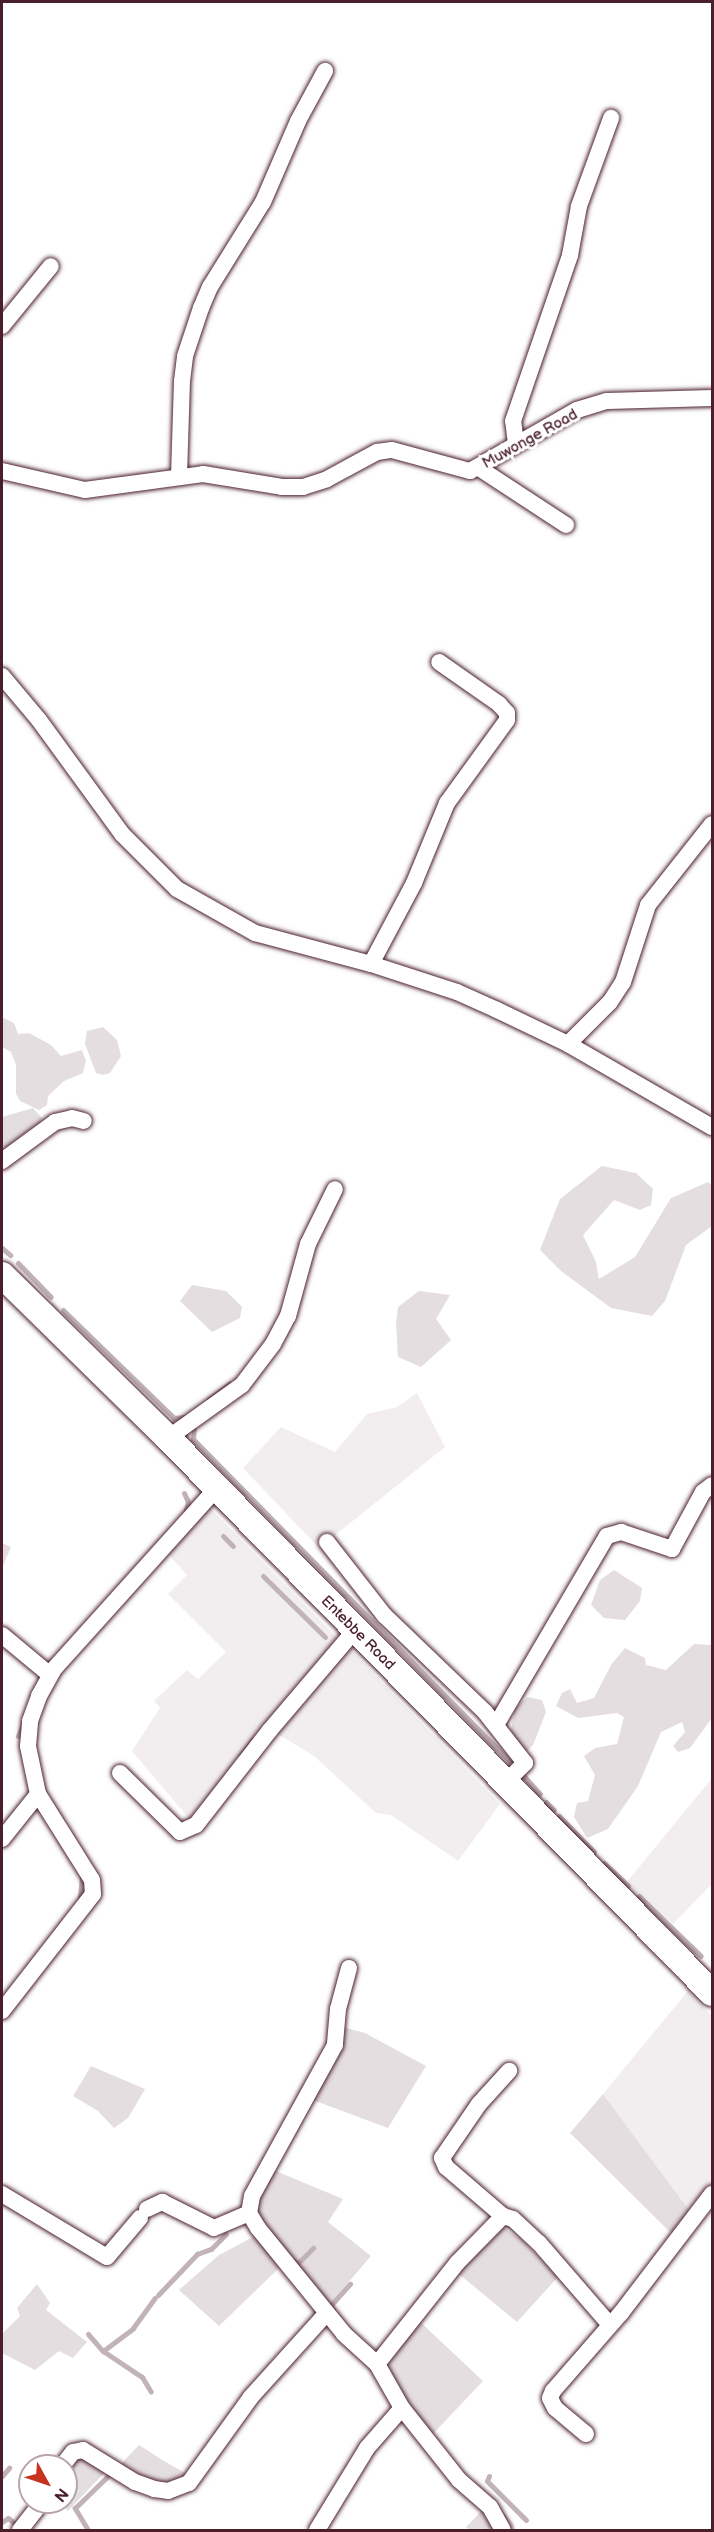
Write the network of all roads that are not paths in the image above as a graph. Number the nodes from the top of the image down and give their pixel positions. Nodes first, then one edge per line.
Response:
1 (324, 71) dead end
2 (611, 118) dead end
3 (51, 266) dead end
4 (2, 326) edge
5 (712, 398) edge
6 (516, 444) junction
7 (479, 468) junction
8 (2, 471) edge
9 (179, 476) junction
10 (566, 525) dead end
11 (439, 662) dead end
12 (2, 676) edge
13 (712, 824) edge
14 (371, 964) junction
15 (568, 1044) junction
16 (84, 1120) dead end
17 (712, 1127) edge
18 (2, 1161) edge
19 (335, 1189) dead end
20 (2, 1275) edge
21 (168, 1438) junction
22 (712, 1485) edge
23 (217, 1488) junction
24 (327, 1542) dead end
25 (355, 1630) junction
26 (2, 1635) edge
27 (50, 1675) junction
28 (496, 1725) junction
29 (120, 1773) dead end
30 (504, 1784) junction
31 (38, 1794) junction
32 (2, 1839) edge
33 (349, 1968) dead end
34 (712, 1993) edge
35 (2, 2011) edge
36 (509, 2071) dead end
37 (712, 2194) edge
38 (2, 2195) edge
39 (249, 2213) junction
40 (503, 2216) junction
41 (327, 2313) junction
42 (610, 2325) junction
43 (377, 2364) junction
44 (402, 2408) junction
45 (586, 2434) dead end
46 (71, 2454) edge
47 (33, 2514) edge
48 (20, 2530) edge
49 (317, 2530) edge
50 (503, 2530) edge

1 - 9 street
2 - 6 street
3 - 4 street
5 - 6 street, Muwonge Road
6 - 7 street, Muwonge Road
7 - 9 street, Muwonge Road
7 - 10 street
8 - 9 street, Muwonge Road
11 - 14 street
12 - 14 street
13 - 15 street
14 - 15 street
15 - 17 street
16 - 18 street
19 - 21 street
20 - 21 main road, Entebbe Road
21 - 23 main road, Entebbe Road
22 - 28 street
23 - 25 main road, Entebbe Road
23 - 27 street
24 - 28 street
25 - 29 street
25 - 30 main road, Entebbe Road
26 - 27 street
27 - 31 street
28 - 30 street
30 - 34 main road, Entebbe Road
31 - 32 street
31 - 35 street
33 - 39 street
36 - 40 street
37 - 42 street
38 - 39 street
39 - 41 street
40 - 42 street
40 - 43 street
41 - 43 street
41 - 46 street
42 - 45 street
43 - 44 street
44 - 49 street
44 - 50 street
47 - 48 street

